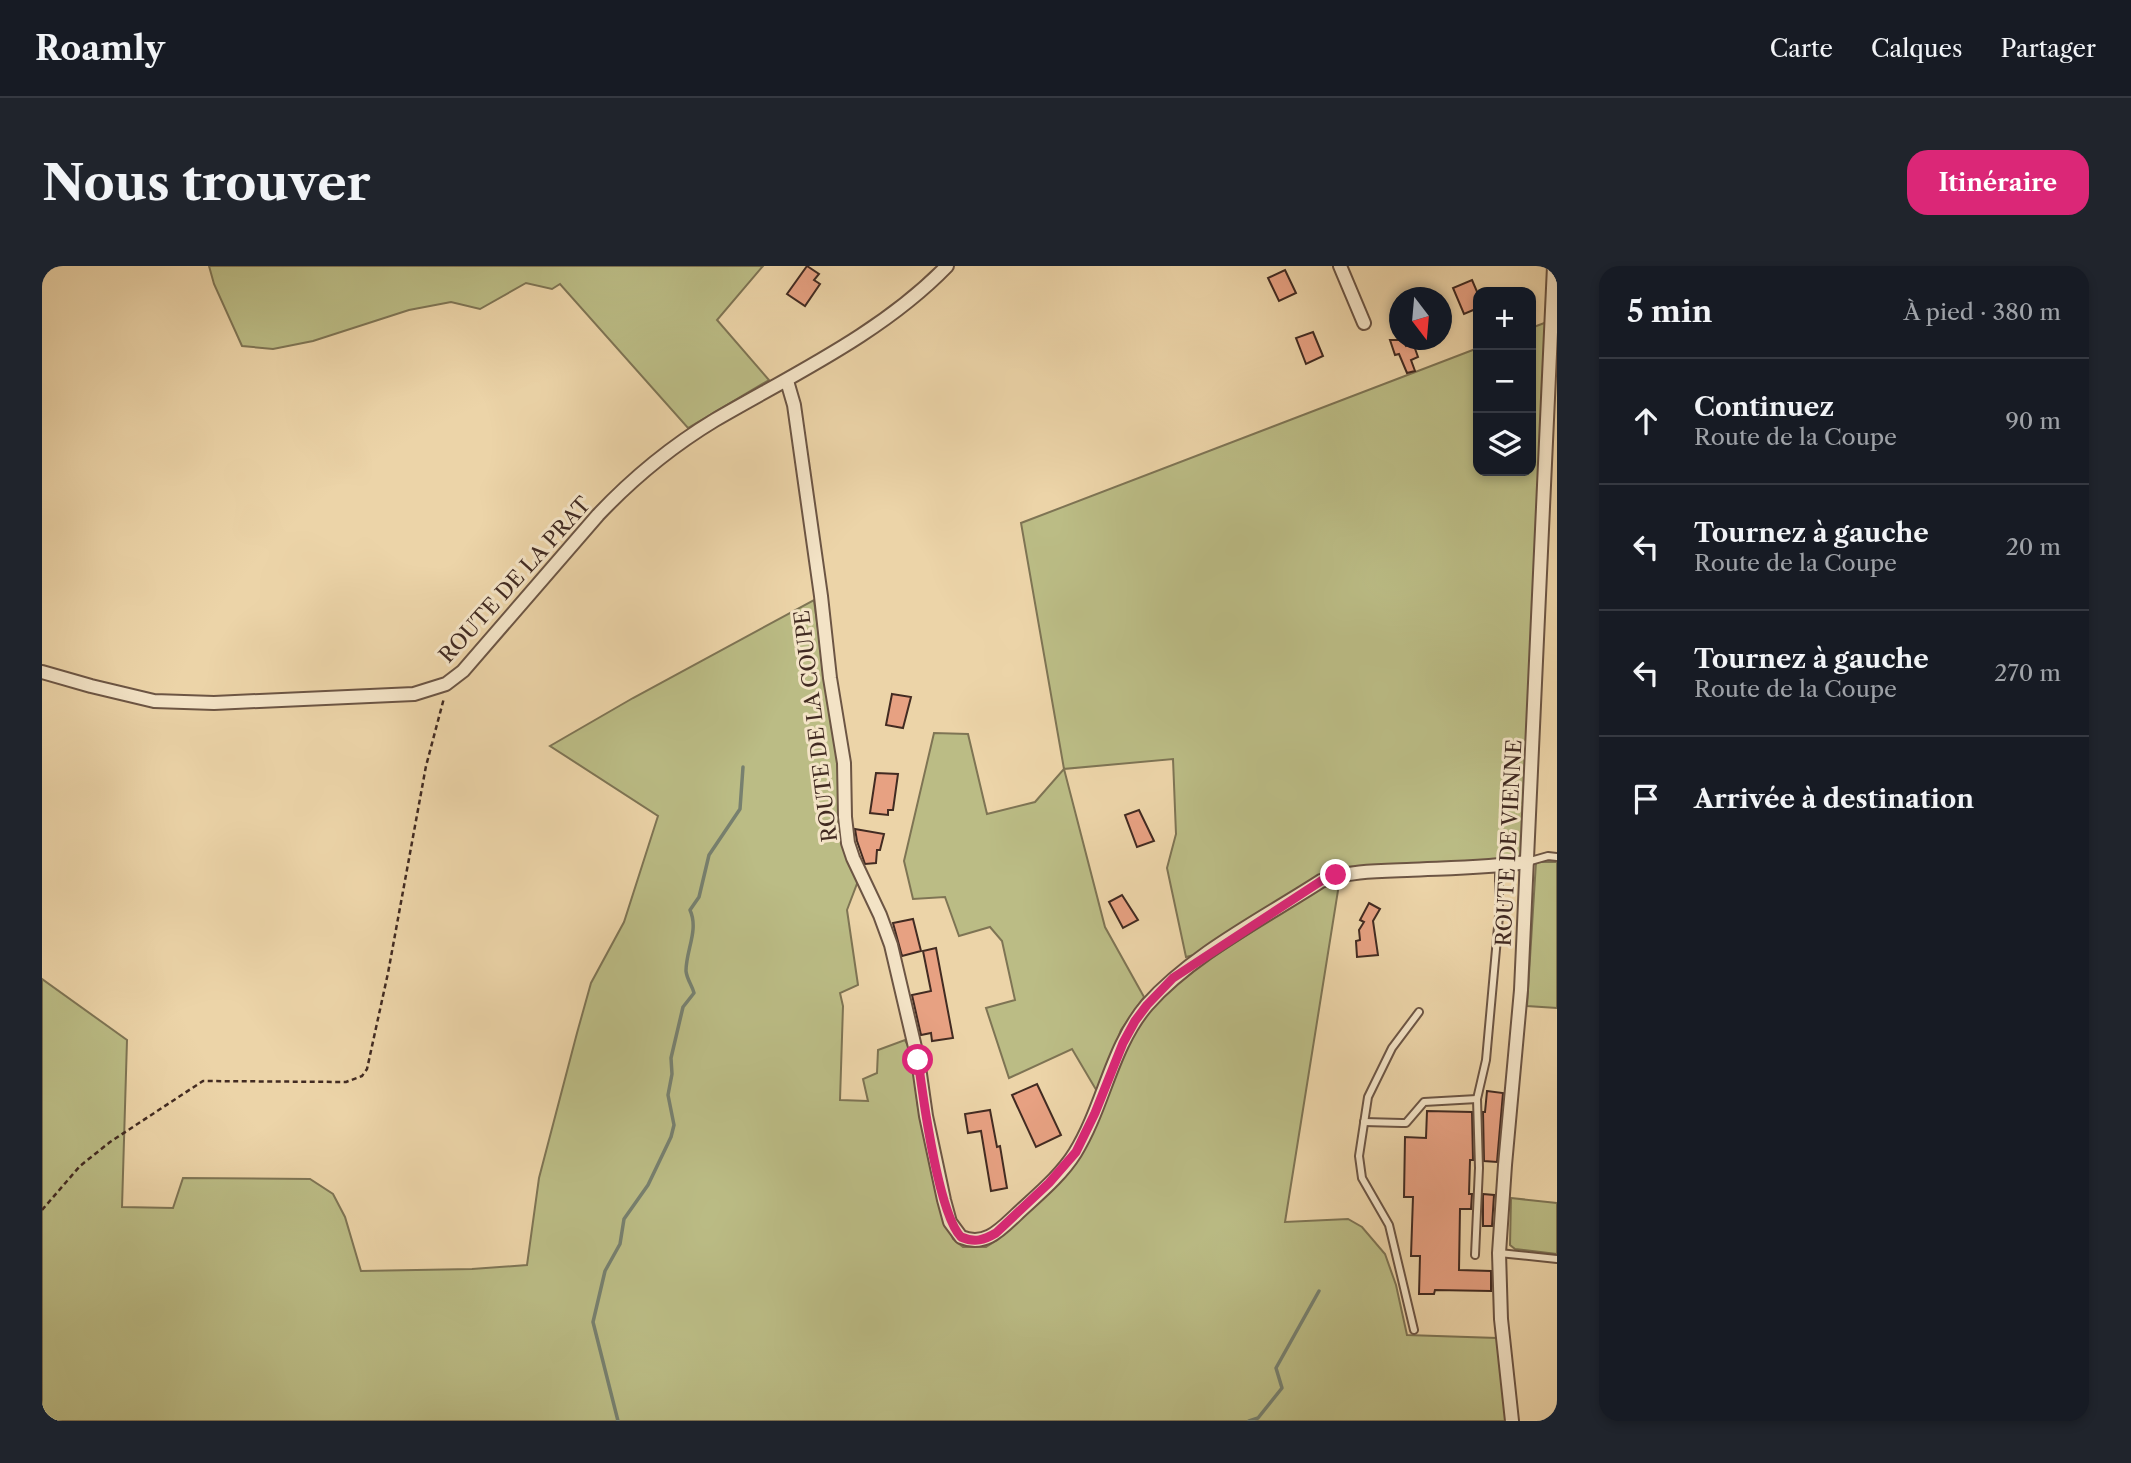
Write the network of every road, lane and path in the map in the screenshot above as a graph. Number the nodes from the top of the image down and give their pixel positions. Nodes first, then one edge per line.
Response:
1 (947, 266) edge
2 (1340, 266) edge
3 (1554, 266) edge
4 (1364, 323) dead end
5 (787, 381) junction
6 (42, 672) edge
7 (446, 684) junction
8 (1557, 857) edge
9 (1527, 862) junction
10 (1499, 866) junction
11 (1419, 1012) dead end
12 (1477, 1099) junction
13 (1364, 1122) junction
14 (42, 1210) edge
15 (1499, 1253) junction
16 (1475, 1255) dead end
17 (1557, 1259) edge
18 (1414, 1330) dead end
19 (1512, 1421) edge

1 - 5 street, ROUTE DE LA PRAT
2 - 4 street
3 - 9 street, ROUTE DE VIENNE
5 - 7 street, ROUTE DE LA PRAT
5 - 10 street, ROUTE DE LA COUPE
6 - 7 street, ROUTE DE LA PRAT
7 - 14 path
8 - 9 lane
9 - 10 street, ROUTE DE LA COUPE
9 - 15 street, ROUTE DE VIENNE
10 - 12 lane
11 - 13 lane
12 - 13 lane
12 - 16 lane
13 - 18 lane
15 - 17 lane
15 - 19 street, ROUTE DE VIENNE

